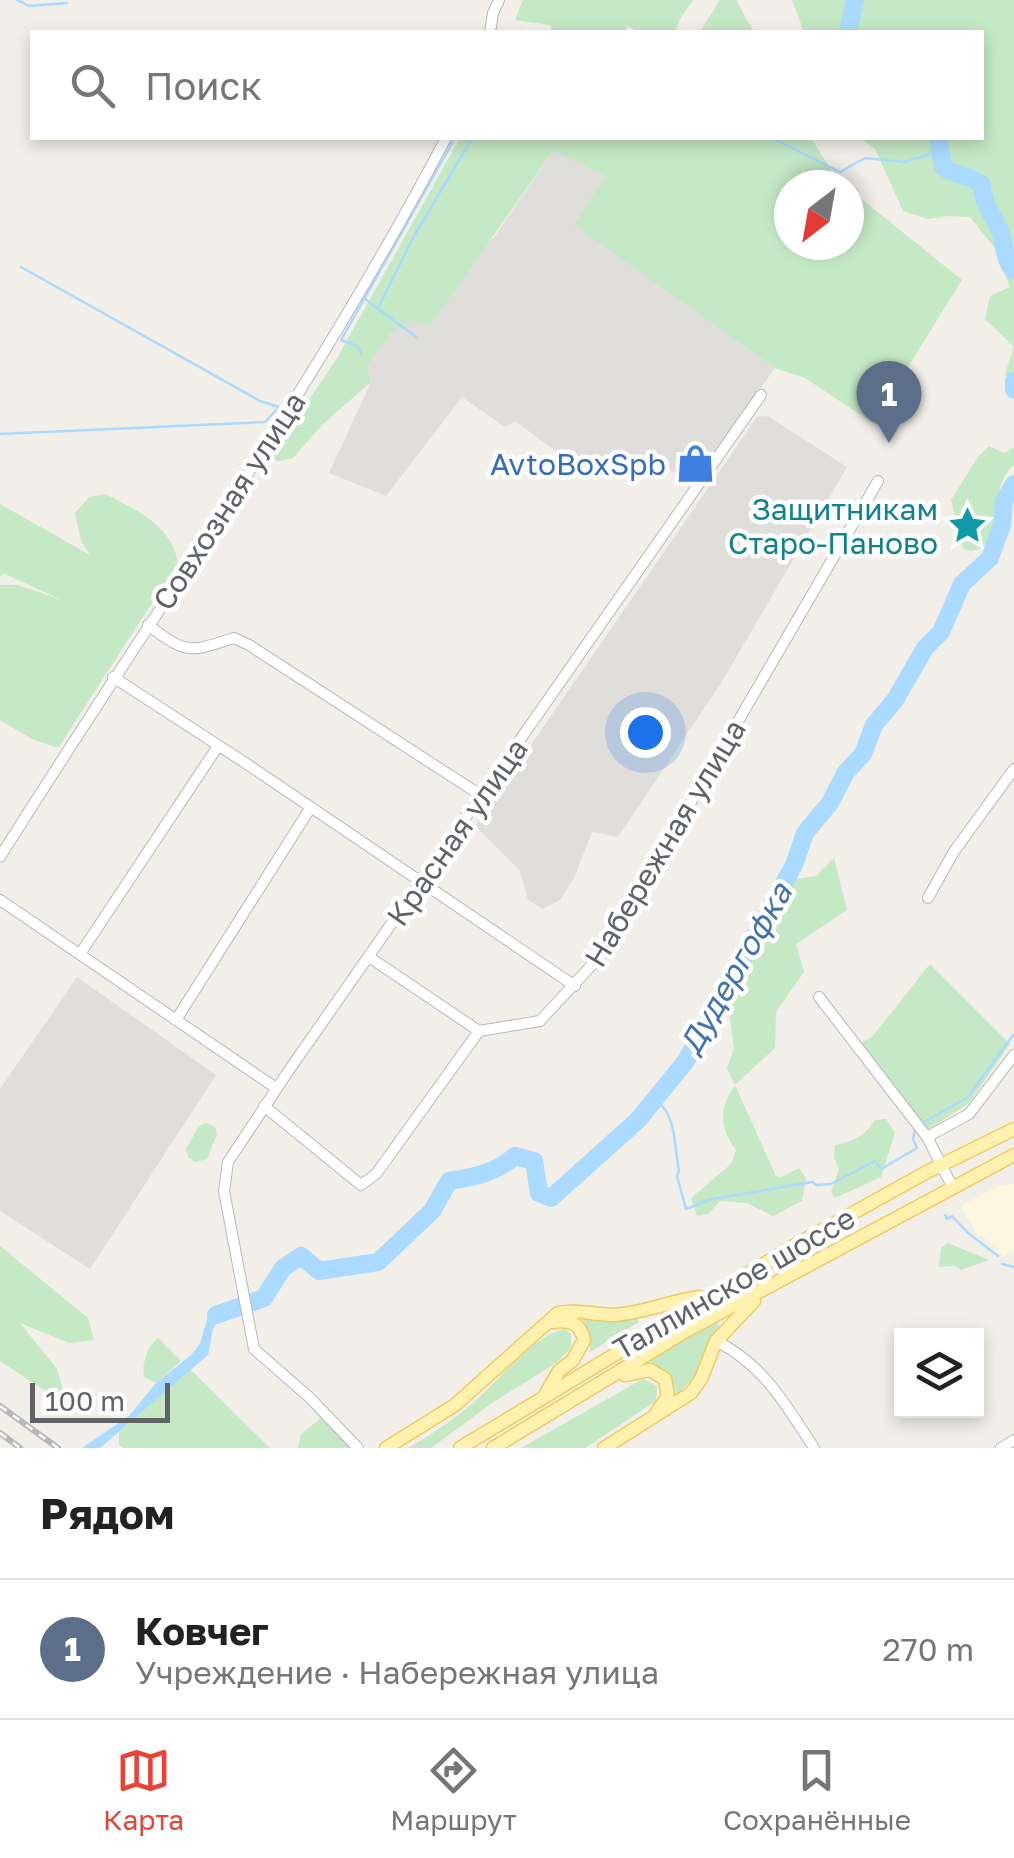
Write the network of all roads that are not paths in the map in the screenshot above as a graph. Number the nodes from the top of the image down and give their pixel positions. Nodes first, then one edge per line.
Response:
1 (499, 0) edge
2 (490, 29) edge
3 (445, 140) edge
4 (761, 396) dead end
5 (878, 481) dead end
6 (148, 626) junction
7 (113, 677) junction
8 (218, 746) junction
9 (1014, 768) edge
10 (482, 796) junction
11 (311, 807) junction
12 (0, 857) edge
13 (422, 884) junction
14 (928, 898) dead end
15 (0, 900) edge
16 (80, 954) junction
17 (369, 957) junction
18 (574, 986) junction
19 (820, 997) dead end
20 (176, 1020) junction
21 (479, 1030) junction
22 (1014, 1055) edge
23 (276, 1088) junction
24 (264, 1106) junction
25 (1014, 1130) edge
26 (927, 1137) junction
27 (1012, 1160) edge
28 (941, 1164) junction
29 (953, 1188) junction
30 (770, 1285) junction
31 (708, 1296) junction
32 (547, 1322) junction
33 (716, 1341) junction
34 (595, 1387) junction
35 (543, 1399) junction
36 (648, 1421) junction
37 (1014, 1440) edge
38 (358, 1448) edge
39 (386, 1448) edge
40 (460, 1448) edge
41 (493, 1448) edge
42 (604, 1448) edge
43 (814, 1448) edge
44 (1001, 1448) edge

1 - 2 street
3 - 6 street, Совхозная улица
4 - 10 street, Красная улица
5 - 18 street, Набережная улица
6 - 7 street, Совхозная улица
6 - 10 street
7 - 8 street
7 - 12 street, Совхозная улица
8 - 11 street
8 - 16 street
9 - 14 street
10 - 13 street, Красная улица
11 - 13 street
11 - 20 street
13 - 17 street, Красная улица
13 - 18 street
15 - 16 street
16 - 20 street
17 - 21 street
17 - 23 street, Красная улица
18 - 21 street, Набережная улица
19 - 26 street
20 - 23 street
21 - 24 street
22 - 26 street
23 - 24 street, Красная улица
24 - 38 street, Красная улица
25 - 28 main road, Таллинское шоссе
26 - 28 street
27 - 29 main road, Таллинское шоссе
28 - 29 street
28 - 31 main road, Таллинское шоссе
29 - 30 main road, Таллинское шоссе
30 - 33 main road
30 - 34 main road, Таллинское шоссе
31 - 32 main road
31 - 35 main road, Таллинское шоссе
32 - 35 main road
32 - 39 main road
33 - 36 main road
33 - 43 street
34 - 36 main road
34 - 41 main road, Таллинское шоссе
35 - 40 main road, Таллинское шоссе
36 - 42 main road
37 - 44 street

